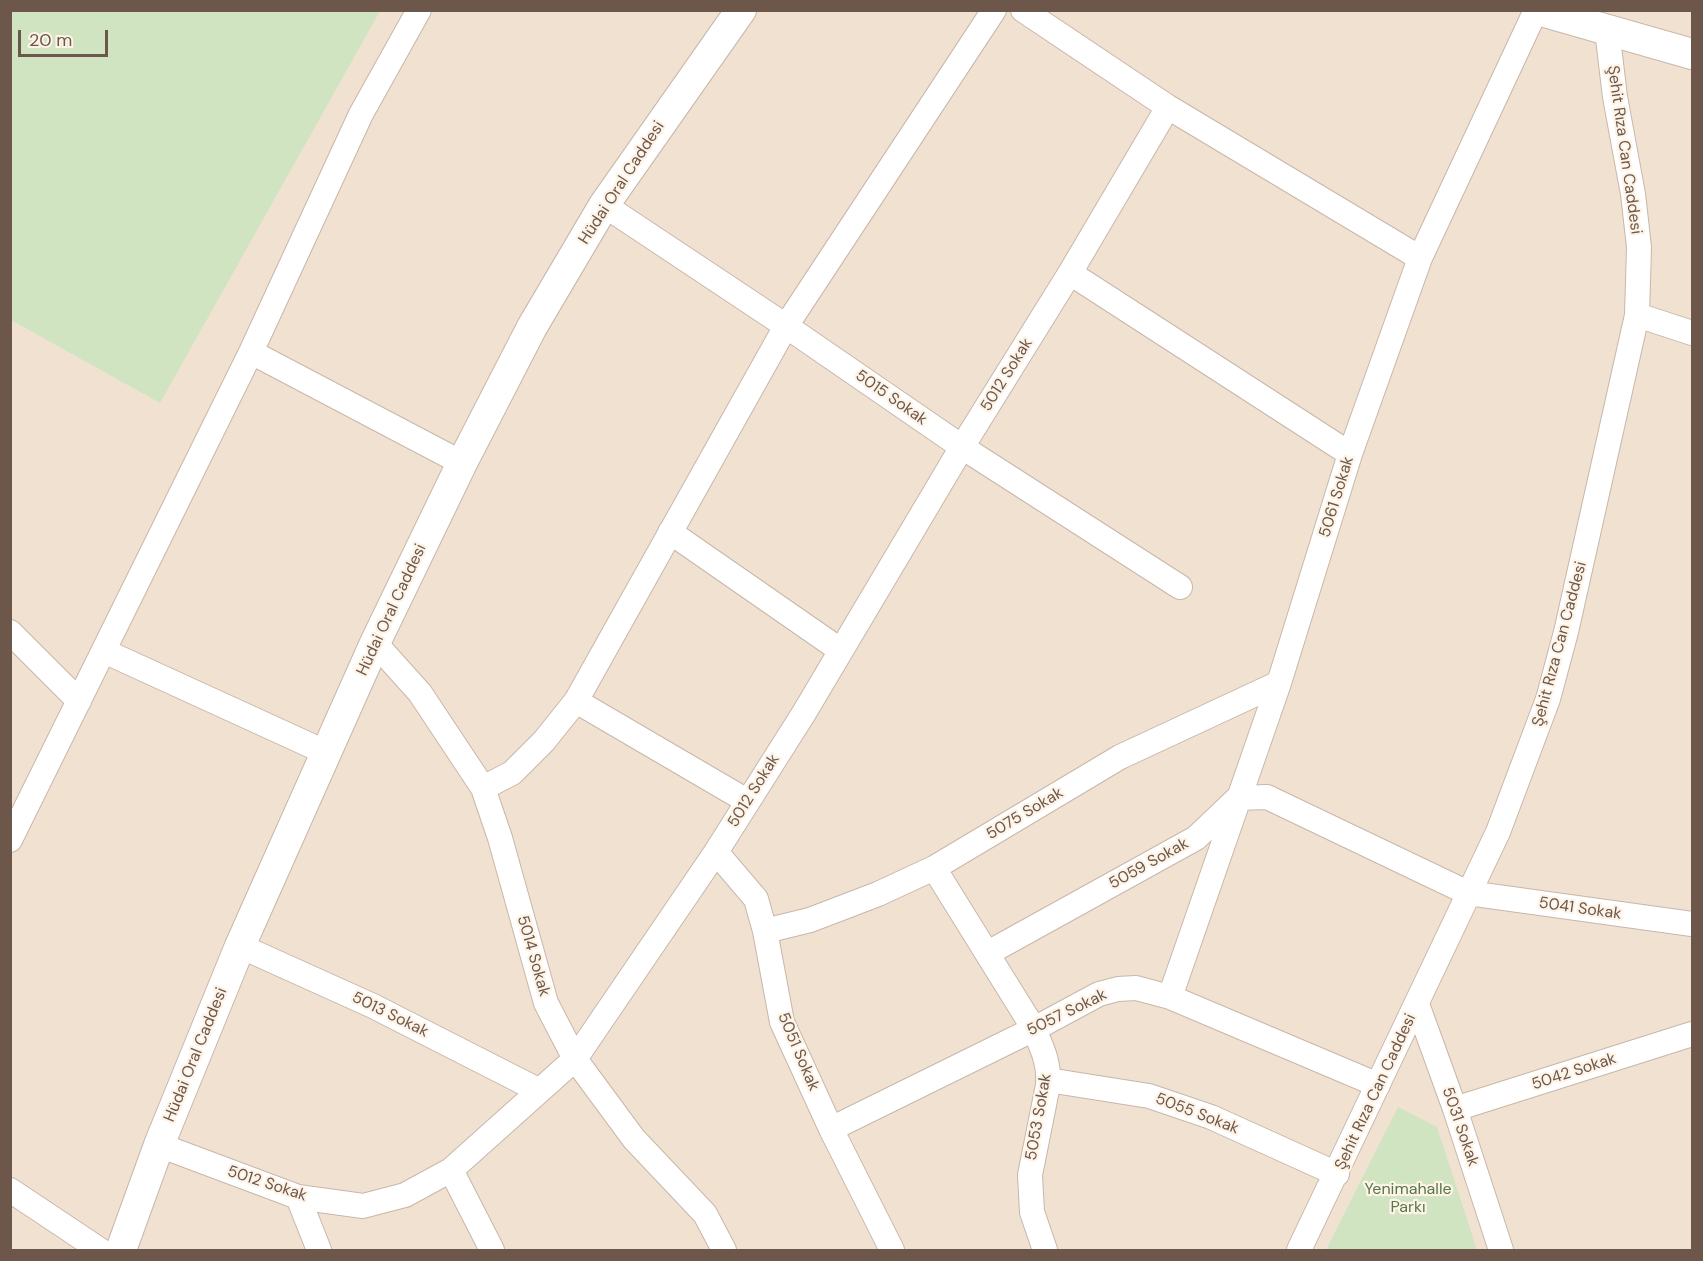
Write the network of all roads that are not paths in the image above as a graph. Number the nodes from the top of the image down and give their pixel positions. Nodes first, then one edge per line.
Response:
1 (419, 10) edge
2 (741, 10) edge
3 (994, 10) edge
4 (1023, 10) edge
5 (1537, 10) edge
6 (1607, 30) junction
7 (1692, 54) edge
8 (1168, 107) junction
9 (604, 205) junction
10 (1420, 258) junction
11 (1070, 273) junction
12 (1638, 315) junction
13 (786, 326) junction
14 (1692, 333) edge
15 (251, 352) junction
16 (962, 447) junction
17 (1350, 454) junction
18 (462, 463) junction
19 (670, 532) junction
20 (1180, 587) dead end
21 (10, 632) edge
22 (375, 643) junction
23 (840, 650) junction
24 (104, 651) junction
25 (1279, 683) junction
26 (79, 701) junction
27 (576, 701) junction
28 (327, 753) junction
29 (483, 788) junction
30 (1238, 798) junction
31 (747, 801) junction
32 (10, 840) edge
33 (716, 852) junction
34 (934, 868) junction
35 (1468, 893) junction
36 (1692, 924) edge
37 (765, 931) junction
38 (240, 946) junction
39 (988, 953) junction
40 (1170, 997) junction
41 (1417, 1004) junction
42 (1034, 1029) junction
43 (1692, 1034) edge
44 (575, 1059) junction
45 (1048, 1080) junction
46 (1378, 1085) junction
47 (538, 1090) junction
48 (1455, 1109) junction
49 (831, 1129) junction
50 (159, 1145) junction
51 (451, 1170) junction
52 (1337, 1174) junction
53 (10, 1190) edge
54 (298, 1197) junction
55 (100, 1251) edge
56 (121, 1251) edge
57 (320, 1251) edge
58 (492, 1251) edge
59 (724, 1251) edge
60 (892, 1251) edge
61 (1045, 1251) edge
62 (1299, 1251) edge
63 (1501, 1251) edge

1 - 15 street
2 - 9 street, Hüdai Oral Caddesi
3 - 13 street
4 - 8 street
5 - 6 street
5 - 10 street, 5061 Sokak
6 - 7 street
6 - 12 street, Şehit Rıza Can Caddesi
8 - 10 street
8 - 11 street, 5012 Sokak
9 - 13 street, 5015 Sokak
9 - 18 street, Hüdai Oral Caddesi
10 - 17 street, 5061 Sokak
11 - 16 street, 5012 Sokak
11 - 17 street
12 - 14 street
12 - 35 street, Şehit Rıza Can Caddesi
13 - 16 street, 5015 Sokak
13 - 19 street
15 - 18 street
15 - 24 street
16 - 20 street, 5015 Sokak
16 - 23 street, 5012 Sokak
17 - 25 street, 5061 Sokak
18 - 22 street, Hüdai Oral Caddesi
19 - 23 street
19 - 27 street
21 - 26 street
22 - 28 street, Hüdai Oral Caddesi
22 - 29 street, 5014 Sokak
23 - 31 street, 5012 Sokak
24 - 26 street
24 - 28 street
25 - 30 street, 5061 Sokak
25 - 34 street, 5075 Sokak
26 - 32 street
27 - 29 street
27 - 31 street
28 - 38 street, Hüdai Oral Caddesi
29 - 44 street, 5014 Sokak
30 - 35 street
30 - 39 street, 5059 Sokak
30 - 40 street, 5061 Sokak
31 - 33 street, 5012 Sokak
33 - 37 street, 5051 Sokak
33 - 44 street, 5012 Sokak
34 - 37 street, 5075 Sokak
34 - 39 street, 5053 Sokak
35 - 36 street, 5041 Sokak
35 - 41 street, Şehit Rıza Can Caddesi
37 - 49 street, 5051 Sokak
38 - 47 street, 5013 Sokak
38 - 50 street, Hüdai Oral Caddesi
39 - 42 street, 5053 Sokak
40 - 42 street, 5057 Sokak
40 - 46 street, 5057 Sokak
41 - 46 street, Şehit Rıza Can Caddesi
41 - 48 street, 5031 Sokak
42 - 45 street, 5053 Sokak
42 - 49 street, 5057 Sokak
43 - 48 street, 5042 Sokak
44 - 47 street, 5012 Sokak
44 - 59 street, 5014 Sokak
45 - 52 street, 5055 Sokak
45 - 61 street, 5053 Sokak
46 - 52 street, Şehit Rıza Can Caddesi
47 - 51 street, 5012 Sokak
48 - 63 street, 5031 Sokak
49 - 60 street, 5051 Sokak
50 - 54 street, 5012 Sokak
50 - 56 street, Hüdai Oral Caddesi
51 - 54 street, 5012 Sokak
51 - 58 street
52 - 62 street, Şehit Rıza Can Caddesi
53 - 55 street
54 - 57 street

